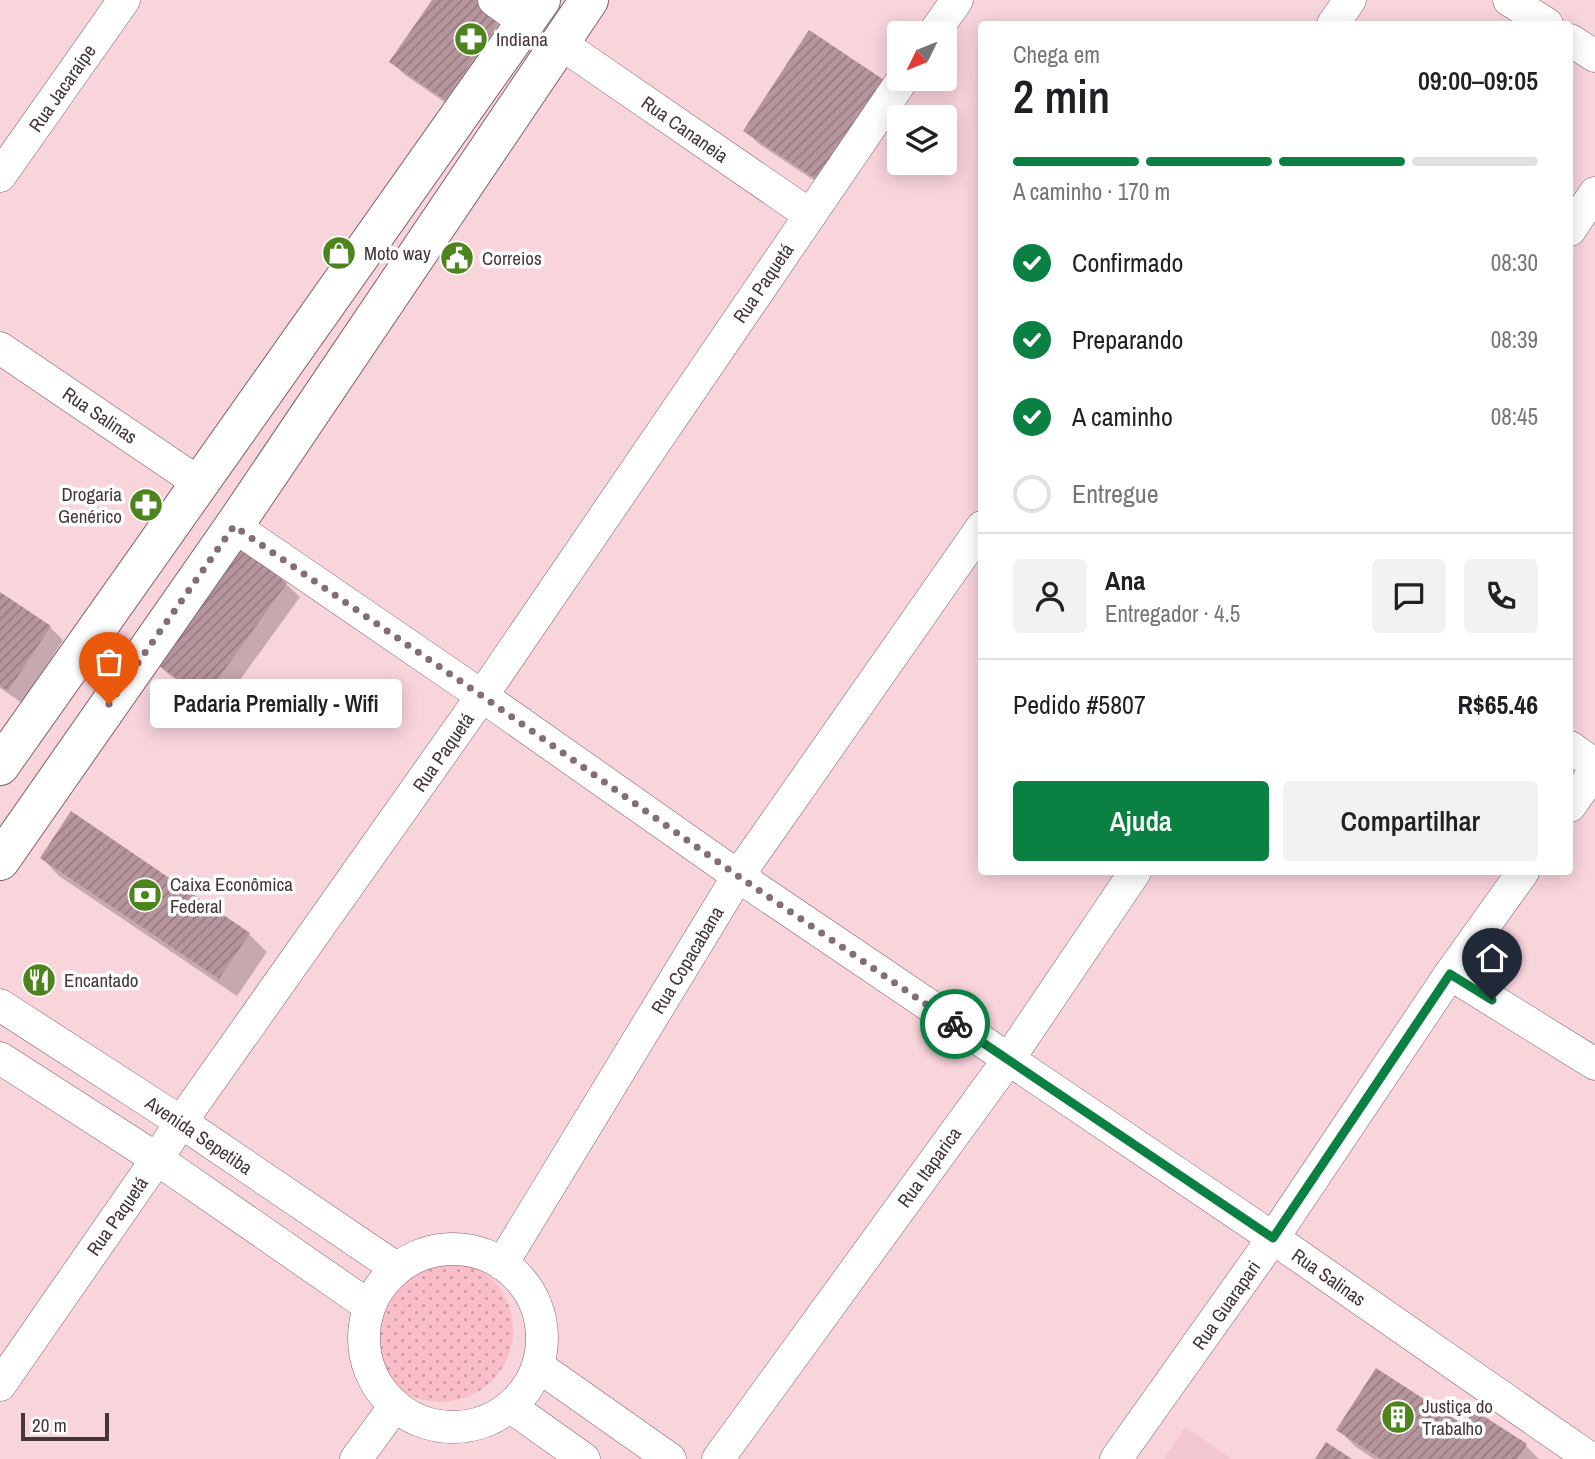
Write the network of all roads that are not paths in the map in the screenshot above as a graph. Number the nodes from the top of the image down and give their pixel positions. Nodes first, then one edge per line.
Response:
1 (124, 0) edge
2 (494, 0) edge
3 (589, 0) edge
4 (957, 0) edge
5 (1350, 0) edge
6 (1509, 0) edge
7 (533, 11) edge
8 (942, 21) edge
9 (1335, 21) edge
10 (1542, 21) edge
11 (1573, 42) edge
12 (560, 43) junction
13 (1595, 56) edge
14 (895, 91) edge
15 (0, 176) edge
16 (1595, 193) edge
17 (810, 215) junction
18 (1573, 226) edge
19 (0, 348) edge
20 (199, 483) junction
21 (234, 526) junction
22 (978, 533) edge
23 (482, 696) junction
24 (1573, 749) edge
25 (1595, 765) edge
26 (0, 766) edge
27 (1595, 771) edge
28 (1573, 803) edge
29 (0, 861) edge
30 (1133, 875) edge
31 (1522, 875) edge
32 (738, 876) junction
33 (1450, 974) junction
34 (0, 1005) edge
35 (0, 1058) edge
36 (1008, 1060) junction
37 (1595, 1064) edge
38 (181, 1122) junction
39 (157, 1159) junction
40 (1273, 1238) junction
41 (502, 1264) junction
42 (396, 1268) junction
43 (369, 1306) junction
44 (538, 1366) junction
45 (0, 1385) edge
46 (395, 1406) junction
47 (511, 1406) junction
48 (356, 1459) edge
49 (584, 1459) edge
50 (670, 1459) edge
51 (718, 1459) edge
52 (1116, 1459) edge
53 (1591, 1459) edge

1 - 15 street, Rua Jacaraípe
2 - 7 street
3 - 12 main road
4 - 8 street
5 - 9 street
6 - 10 street
7 - 20 main road
11 - 13 street
12 - 17 street, Rua Cananeia
12 - 21 main road
14 - 17 street, Rua Paquetá
16 - 18 street
17 - 23 street, Rua Paquetá
19 - 20 street, Rua Salinas
20 - 26 main road
21 - 23 street, Rua Salinas
21 - 29 main road
22 - 32 street, Rua Copacabana
23 - 32 street, Rua Salinas
23 - 38 street, Rua Paquetá
24 - 25 street
27 - 28 street
30 - 36 street, Rua Itaparica
31 - 33 street, Rua Guarapari
32 - 36 street, Rua Salinas
32 - 41 street, Rua Copacabana
33 - 37 street
33 - 40 street, Rua Guarapari
34 - 38 street, Avenida Sepetiba
35 - 39 street
36 - 40 street, Rua Salinas
36 - 51 street, Rua Itaparica
38 - 39 street, Rua Paquetá
38 - 42 street, Avenida Sepetiba
39 - 43 street
39 - 45 street, Rua Paquetá
40 - 52 street, Rua Guarapari
40 - 53 street, Rua Salinas
41 - 42 street
41 - 44 street
42 - 43 street
43 - 46 street
44 - 47 street
44 - 50 street
46 - 47 street
46 - 48 street
47 - 49 street

